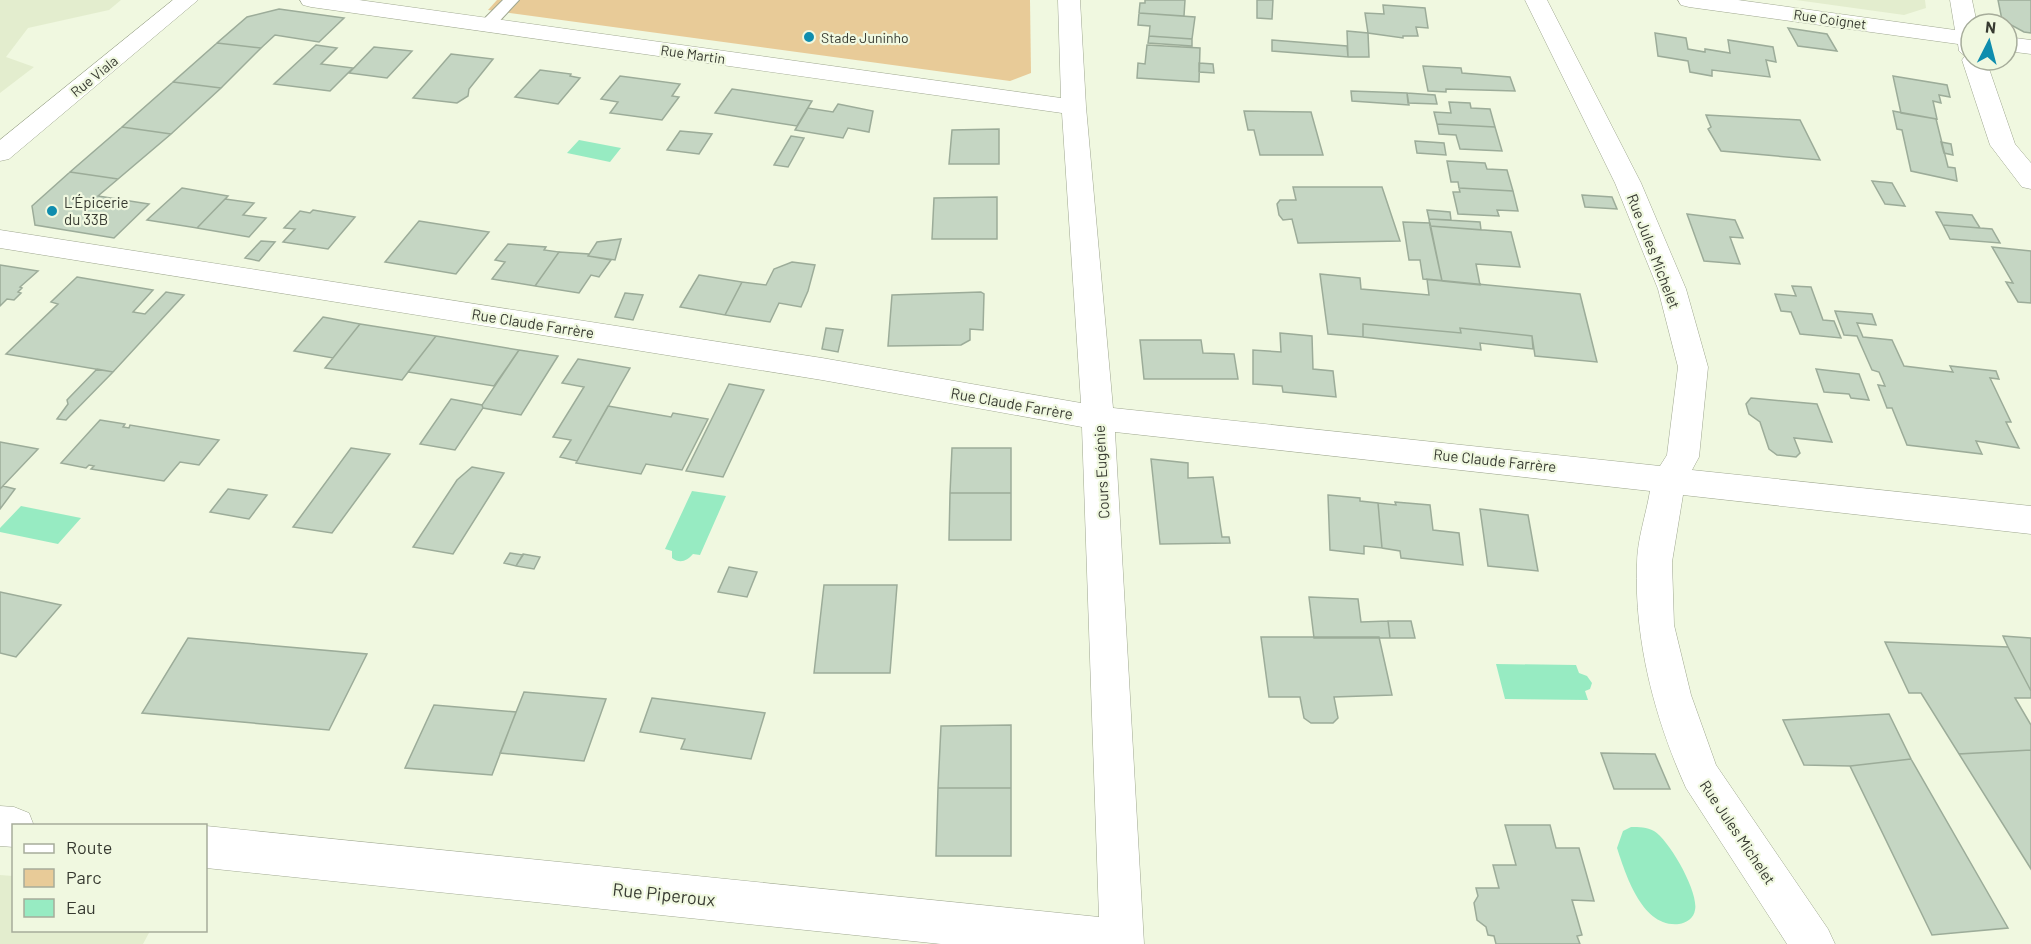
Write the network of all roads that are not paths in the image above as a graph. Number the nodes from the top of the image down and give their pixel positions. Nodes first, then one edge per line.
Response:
1 (188, 0) edge
2 (311, 0) edge
3 (511, 0) edge
4 (1069, 0) edge
5 (1536, 0) edge
6 (1689, 0) edge
7 (487, 25) junction
8 (1959, 45) edge
9 (1979, 72) edge
10 (1074, 107) junction
11 (0, 153) edge
12 (2031, 181) edge
13 (0, 239) edge
14 (1098, 418) junction
15 (1669, 479) junction
16 (2031, 520) edge
17 (207, 847) edge
18 (1122, 943) edge
19 (1813, 944) edge

1 - 11 street, Rue Viala
2 - 7 street, Rue Martin
3 - 7 lane
4 - 10 street, Cours Eugénie
5 - 15 street, Rue Jules Michelet
6 - 8 street, Rue Coignet
7 - 10 street, Rue Martin
9 - 12 street
10 - 14 street, Cours Eugénie
13 - 14 street, Rue Claude Farrère
14 - 15 street, Rue Claude Farrère
14 - 18 street, Cours Eugénie
15 - 16 street, Rue Claude Farrère
15 - 19 street, Rue Jules Michelet
17 - 18 street, Rue Piperoux

